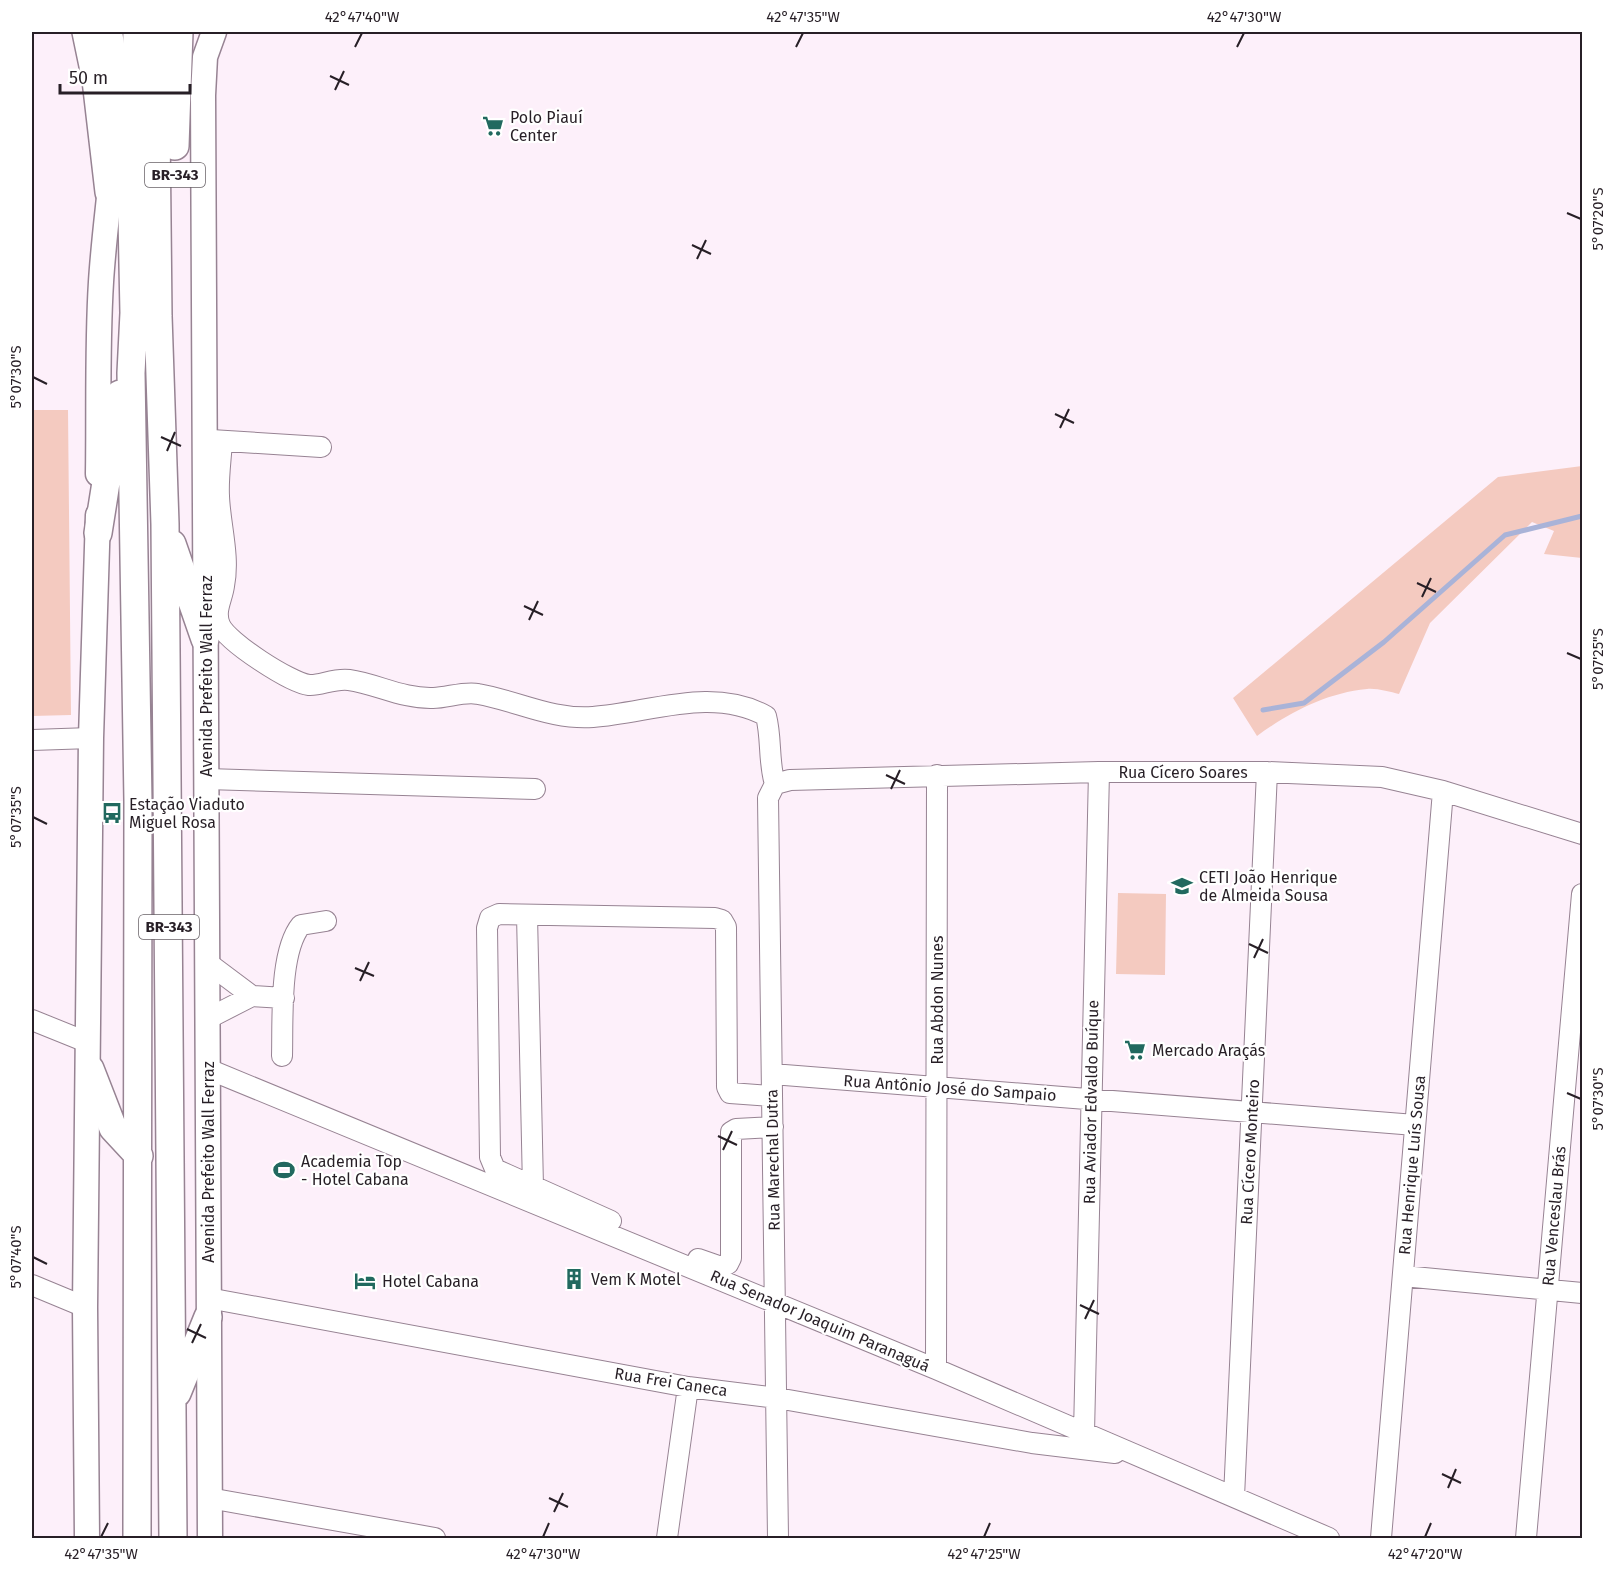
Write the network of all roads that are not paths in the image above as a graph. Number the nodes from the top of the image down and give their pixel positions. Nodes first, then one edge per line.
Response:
1 (86, 32) edge
2 (110, 32) edge
3 (137, 32) edge
4 (155, 32) edge
5 (179, 32) edge
6 (214, 32) edge
7 (109, 192) junction
8 (145, 217) junction
9 (146, 314) junction
10 (214, 440) junction
11 (321, 447) dead end
12 (165, 524) junction
13 (98, 533) junction
14 (211, 611) junction
15 (206, 639) junction
16 (91, 738) junction
17 (32, 740) edge
18 (1099, 772) junction
19 (1267, 772) junction
20 (938, 775) junction
21 (207, 779) junction
22 (775, 784) junction
23 (535, 789) dead end
24 (1443, 790) junction
25 (1582, 834) edge
26 (1582, 894) edge
27 (528, 915) junction
28 (326, 921) dead end
29 (208, 963) junction
30 (252, 996) junction
31 (284, 998) junction
32 (209, 1018) junction
33 (32, 1020) edge
34 (90, 1056) junction
35 (282, 1056) dead end
36 (208, 1069) junction
37 (772, 1074) junction
38 (936, 1087) junction
39 (772, 1095) junction
40 (1091, 1100) junction
41 (1251, 1112) junction
42 (1415, 1125) junction
43 (773, 1127) junction
44 (139, 1156) junction
45 (533, 1187) junction
46 (1403, 1276) junction
47 (32, 1285) edge
48 (1548, 1290) junction
49 (1582, 1293) edge
50 (776, 1303) junction
51 (86, 1307) junction
52 (208, 1308) junction
53 (936, 1369) junction
54 (688, 1387) junction
55 (777, 1398) junction
56 (172, 1405) junction
57 (1084, 1433) junction
58 (1136, 1454) junction
59 (1234, 1497) junction
60 (209, 1498) junction
61 (87, 1539) edge
62 (137, 1539) edge
63 (173, 1539) edge
64 (210, 1539) edge
65 (435, 1539) edge
66 (667, 1539) edge
67 (778, 1539) edge
68 (1329, 1539) edge
69 (1381, 1539) edge
70 (1526, 1539) edge

1 - 7 highway
2 - 7 main road
3 - 8 highway
4 - 8 highway
5 - 9 highway, BR-343
6 - 10 main road, Avenida Prefeito Wall Ferraz
7 - 13 main road
8 - 9 highway
9 - 12 highway, BR-343
9 - 13 highway
9 - 44 highway
10 - 11 street
10 - 14 main road, Avenida Prefeito Wall Ferraz
12 - 15 highway
12 - 56 highway, BR-343
13 - 16 main road
14 - 15 main road, Avenida Prefeito Wall Ferraz
14 - 22 street
15 - 21 main road, Avenida Prefeito Wall Ferraz
16 - 17 street
16 - 34 main road
18 - 19 street, Rua Cícero Soares
18 - 20 street, Rua Cícero Soares
18 - 40 street, Rua Aviador Edvaldo Buíque
19 - 24 street, Rua Cícero Soares
19 - 41 street, Rua Cícero Monteiro
20 - 22 street, Rua Cícero Soares
20 - 38 street, Rua Abdon Nunes
21 - 23 street
21 - 29 main road, Avenida Prefeito Wall Ferraz
22 - 37 street, Rua Marechal Dutra
24 - 25 street, Rua Cícero Soares
24 - 42 street, Rua Henrique Luís Sousa
26 - 48 street, Rua Venceslau Brás
27 - 39 street
27 - 45 street
27 - 45 street
28 - 31 street
29 - 30 street
29 - 32 main road, Avenida Prefeito Wall Ferraz
30 - 31 street
30 - 32 street
31 - 35 street
32 - 36 main road, Avenida Prefeito Wall Ferraz
33 - 34 street
34 - 44 highway
34 - 51 main road
36 - 50 street, Rua Senador Joaquim Paranaguá
36 - 52 main road, Avenida Prefeito Wall Ferraz
37 - 38 street, Rua Antônio José do Sampaio
37 - 39 street, Rua Marechal Dutra
38 - 40 street, Rua Antônio José do Sampaio
38 - 53 street, Rua Abdon Nunes
39 - 43 street, Rua Marechal Dutra
40 - 41 street, Rua Antônio José do Sampaio
40 - 57 street, Rua Aviador Edvaldo Buíque
41 - 42 street, Rua Antônio José do Sampaio
41 - 59 street, Rua Cícero Monteiro
42 - 46 street, Rua Henrique Luís Sousa
43 - 45 street
43 - 50 street, Rua Marechal Dutra
44 - 62 highway
46 - 48 street
46 - 69 street, Rua Henrique Luís Sousa
47 - 51 street
48 - 49 street
48 - 70 street, Rua Venceslau Brás
50 - 53 street, Rua Senador Joaquim Paranaguá
50 - 55 street, Rua Marechal Dutra
51 - 61 main road
52 - 54 street, Rua Frei Caneca
52 - 56 highway
52 - 60 main road, Avenida Prefeito Wall Ferraz
53 - 57 street, Rua Senador Joaquim Paranaguá
54 - 55 street, Rua Frei Caneca
54 - 66 street
55 - 58 street, Rua Frei Caneca
55 - 67 street, Rua Marechal Dutra
56 - 63 highway, BR-343
57 - 58 street, Rua Senador Joaquim Paranaguá
58 - 59 street, Rua Senador Joaquim Paranaguá
59 - 68 street, Rua Senador Joaquim Paranaguá
60 - 64 main road, Avenida Prefeito Wall Ferraz
60 - 65 street

